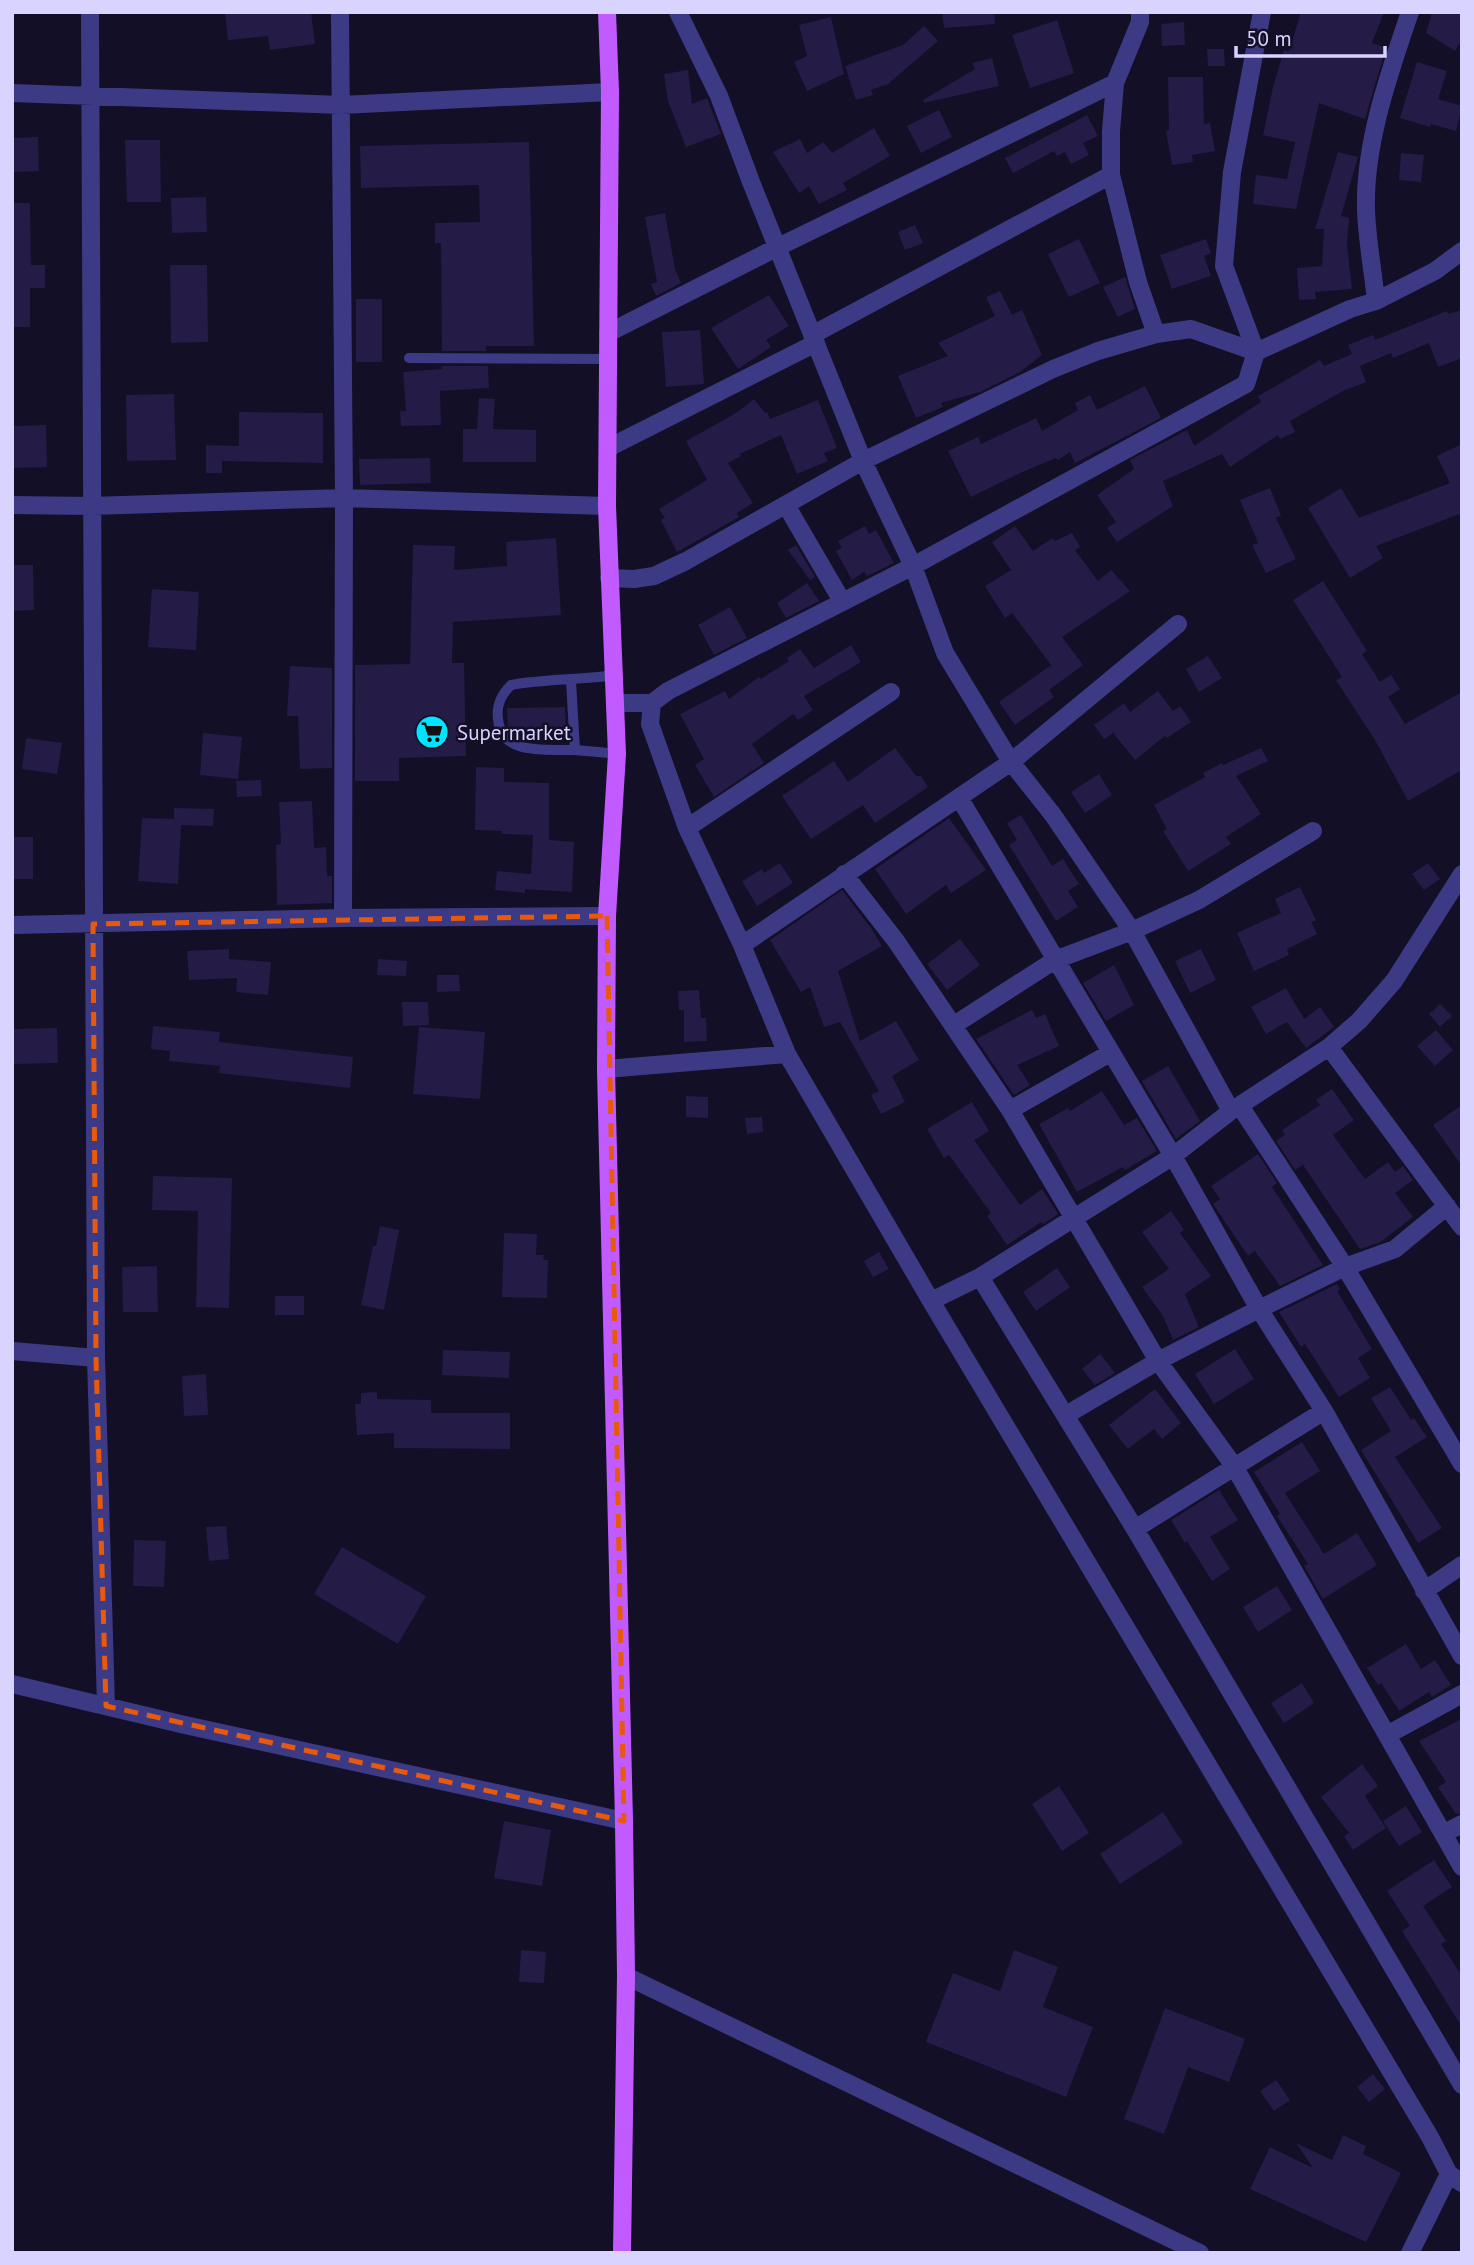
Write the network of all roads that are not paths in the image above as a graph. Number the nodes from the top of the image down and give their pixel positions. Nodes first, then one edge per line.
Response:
1 (90, 12) edge
2 (340, 12) edge
3 (607, 12) edge
4 (678, 12) edge
5 (1140, 12) edge
6 (1262, 12) edge
7 (1410, 12) edge
8 (1115, 82) junction
9 (610, 92) junction
10 (12, 93) edge
11 (91, 95) junction
12 (341, 105) junction
13 (1111, 175) junction
14 (778, 247) junction
15 (1462, 251) edge
16 (1376, 301) junction
17 (608, 333) junction
18 (1156, 334) junction
19 (814, 339) junction
20 (1256, 352) junction
21 (409, 358) dead end
22 (609, 359) junction
23 (608, 448) junction
24 (863, 461) junction
25 (344, 498) junction
26 (12, 505) edge
27 (786, 505) junction
28 (91, 506) junction
29 (607, 506) junction
30 (913, 566) junction
31 (609, 578) junction
32 (842, 601) junction
33 (1178, 624) dead end
34 (615, 675) junction
35 (571, 681) junction
36 (891, 692) dead end
37 (616, 703) junction
38 (652, 703) junction
39 (575, 750) junction
40 (617, 754) junction
41 (1011, 762) junction
42 (960, 799) junction
43 (687, 828) junction
44 (1313, 831) dead end
45 (844, 874) junction
46 (1460, 881) edge
47 (607, 916) junction
48 (343, 918) junction
49 (12, 925) edge
50 (93, 925) junction
51 (1132, 931) junction
52 (742, 945) junction
53 (1055, 960) junction
54 (954, 1025) junction
55 (1329, 1047) junction
56 (1110, 1053) junction
57 (787, 1054) junction
58 (607, 1069) junction
59 (1236, 1108) junction
60 (1010, 1110) junction
61 (1173, 1156) junction
62 (1447, 1206) junction
63 (1073, 1219) junction
64 (1462, 1227) edge
65 (1345, 1267) junction
66 (980, 1277) junction
67 (931, 1301) junction
68 (1259, 1308) junction
69 (12, 1351) edge
70 (96, 1358) junction
71 (1158, 1361) junction
72 (1324, 1411) junction
73 (1066, 1415) junction
74 (1462, 1464) edge
75 (1234, 1466) junction
76 (1135, 1529) junction
77 (1462, 1565) edge
78 (1424, 1591) junction
79 (1462, 1656) edge
80 (12, 1684) edge
81 (1462, 1694) edge
82 (106, 1706) junction
83 (1387, 1735) junction
84 (624, 1821) junction
85 (1462, 1824) edge
86 (1443, 1834) junction
87 (1462, 1867) edge
88 (626, 1976) junction
89 (1462, 2085) edge
90 (1455, 2178) edge
91 (622, 2253) edge
92 (1200, 2253) edge
93 (1410, 2253) edge

1 - 11 street
2 - 12 street
3 - 9 main road
4 - 14 street
5 - 8 street
6 - 20 street
7 - 16 street
8 - 13 street
8 - 14 street
9 - 12 street
9 - 17 main road
10 - 11 street
11 - 12 street
11 - 28 street
12 - 25 street
13 - 18 street
13 - 19 street
14 - 17 street
14 - 19 street
15 - 16 street
16 - 20 street
17 - 22 main road
18 - 20 street
18 - 24 street
19 - 23 street
19 - 24 street
20 - 30 street
21 - 22 lane
22 - 23 main road
23 - 29 main road
24 - 27 street
24 - 30 street
25 - 28 street
25 - 29 street
25 - 48 street
26 - 28 street
27 - 31 street
27 - 32 street
28 - 50 street
29 - 31 main road
30 - 32 street
30 - 41 street
31 - 34 main road
32 - 38 street
33 - 41 street
34 - 35 lane
34 - 37 main road
35 - 39 lane
35 - 39 lane
36 - 43 street
37 - 38 street
37 - 40 main road
38 - 43 street
39 - 40 lane
40 - 47 main road
41 - 42 street
41 - 51 street
42 - 45 street
42 - 53 street
43 - 52 street
44 - 51 street
45 - 52 street
45 - 54 street
46 - 55 street
47 - 48 street
47 - 58 main road
48 - 50 street
49 - 50 street
50 - 70 street
51 - 53 street
51 - 59 street
52 - 57 street
53 - 54 street
53 - 56 street
54 - 60 street
55 - 59 street
55 - 62 street
56 - 60 street
56 - 61 street
57 - 58 street
57 - 67 street
58 - 84 main road
59 - 61 street
59 - 65 street
60 - 63 street
61 - 63 street
61 - 68 street
62 - 64 street
62 - 65 street
63 - 66 street
63 - 71 street
65 - 68 street
65 - 74 street
66 - 67 street
66 - 73 street
67 - 90 street
68 - 71 street
68 - 72 street
69 - 70 street
70 - 82 street
71 - 73 street
71 - 75 street
72 - 75 street
72 - 78 street
73 - 76 street
75 - 76 street
75 - 83 street
76 - 89 street
77 - 78 street
78 - 79 street
80 - 82 street
81 - 83 street
82 - 84 street
83 - 86 street
84 - 88 main road
85 - 86 street
86 - 87 street
88 - 91 main road
88 - 92 street
90 - 93 street

